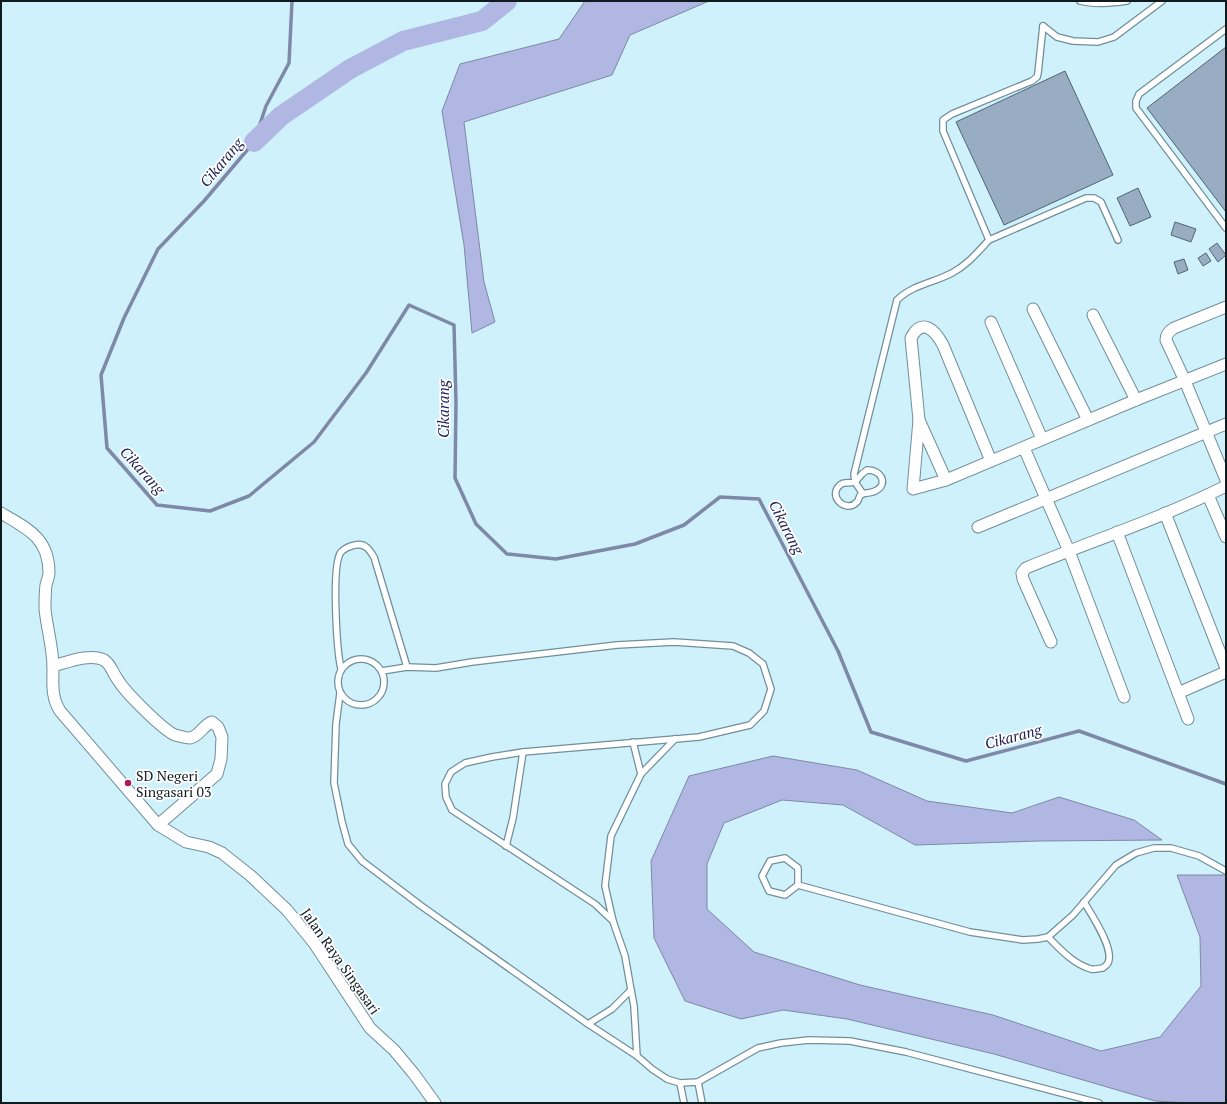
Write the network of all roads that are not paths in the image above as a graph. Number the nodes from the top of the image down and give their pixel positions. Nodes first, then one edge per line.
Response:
1 (1080, 1) edge
2 (1127, 1) edge
3 (1162, 1) edge
4 (1226, 29) edge
5 (1226, 228) edge
6 (989, 240) junction
7 (1118, 240) dead end
8 (1226, 307) edge
9 (1033, 309) dead end
10 (1093, 315) dead end
11 (991, 322) dead end
12 (1226, 364) edge
13 (1185, 381) junction
14 (1136, 400) junction
15 (919, 420) junction
16 (1088, 420) junction
17 (1226, 424) edge
18 (1206, 432) junction
19 (1042, 440) junction
20 (1024, 448) junction
21 (991, 461) junction
22 (946, 480) junction
23 (1226, 480) edge
24 (855, 482) junction
25 (1226, 486) edge
26 (863, 494) junction
27 (1208, 495) junction
28 (1046, 499) junction
29 (1, 513) edge
30 (1165, 513) junction
31 (978, 527) dead end
32 (1118, 532) junction
33 (1226, 537) edge
34 (1069, 551) junction
35 (1051, 642) dead end
36 (53, 666) junction
37 (407, 667) junction
38 (1226, 668) edge
39 (341, 669) junction
40 (382, 670) junction
41 (1226, 672) edge
42 (340, 693) junction
43 (1178, 693) junction
44 (1124, 697) dead end
45 (1188, 719) dead end
46 (675, 739) junction
47 (633, 742) junction
48 (523, 752) junction
49 (641, 774) junction
50 (158, 825) junction
51 (506, 846) junction
52 (1226, 871) edge
53 (798, 885) junction
54 (1084, 902) junction
55 (613, 921) junction
56 (1048, 937) junction
57 (631, 990) junction
58 (588, 1024) junction
59 (637, 1056) junction
60 (698, 1082) junction
61 (680, 1083) junction
62 (435, 1103) edge
63 (684, 1103) edge
64 (702, 1103) edge
65 (1099, 1103) edge

1 - 2 lane
3 - 6 lane
4 - 5 lane
6 - 7 lane
6 - 24 lane
8 - 13 street
9 - 16 street
10 - 14 street
11 - 19 street
12 - 13 street
13 - 14 street
13 - 18 street
14 - 16 street
15 - 21 street
15 - 22 street
15 - 22 street
16 - 19 street
17 - 18 street
18 - 23 street
18 - 28 street
19 - 20 street
20 - 21 street
20 - 28 street
21 - 22 street
24 - 26 lane
24 - 26 lane
24 - 26 lane
25 - 27 street
27 - 30 street
27 - 33 street
28 - 31 street
28 - 34 street
29 - 36 street, Jalan Raya Singasari
30 - 32 street
30 - 38 street
32 - 34 street
32 - 43 street
34 - 35 street
34 - 44 street
36 - 50 street, Jalan Raya Singasari
36 - 50 street
37 - 39 lane
37 - 40 lane
37 - 46 lane
39 - 40 lane
39 - 42 lane
40 - 42 lane
41 - 43 street
42 - 58 lane
43 - 45 street
46 - 47 lane
46 - 49 lane
47 - 48 lane
47 - 49 lane
48 - 51 lane
48 - 51 lane
49 - 55 lane
50 - 62 street, Jalan Raya Singasari
51 - 55 lane
52 - 54 lane
53 - 53 lane
53 - 56 lane
54 - 56 lane
54 - 56 lane
55 - 57 lane
57 - 58 lane
57 - 59 lane
58 - 59 lane
59 - 61 lane
60 - 61 lane
60 - 64 lane
60 - 65 lane
61 - 63 lane

